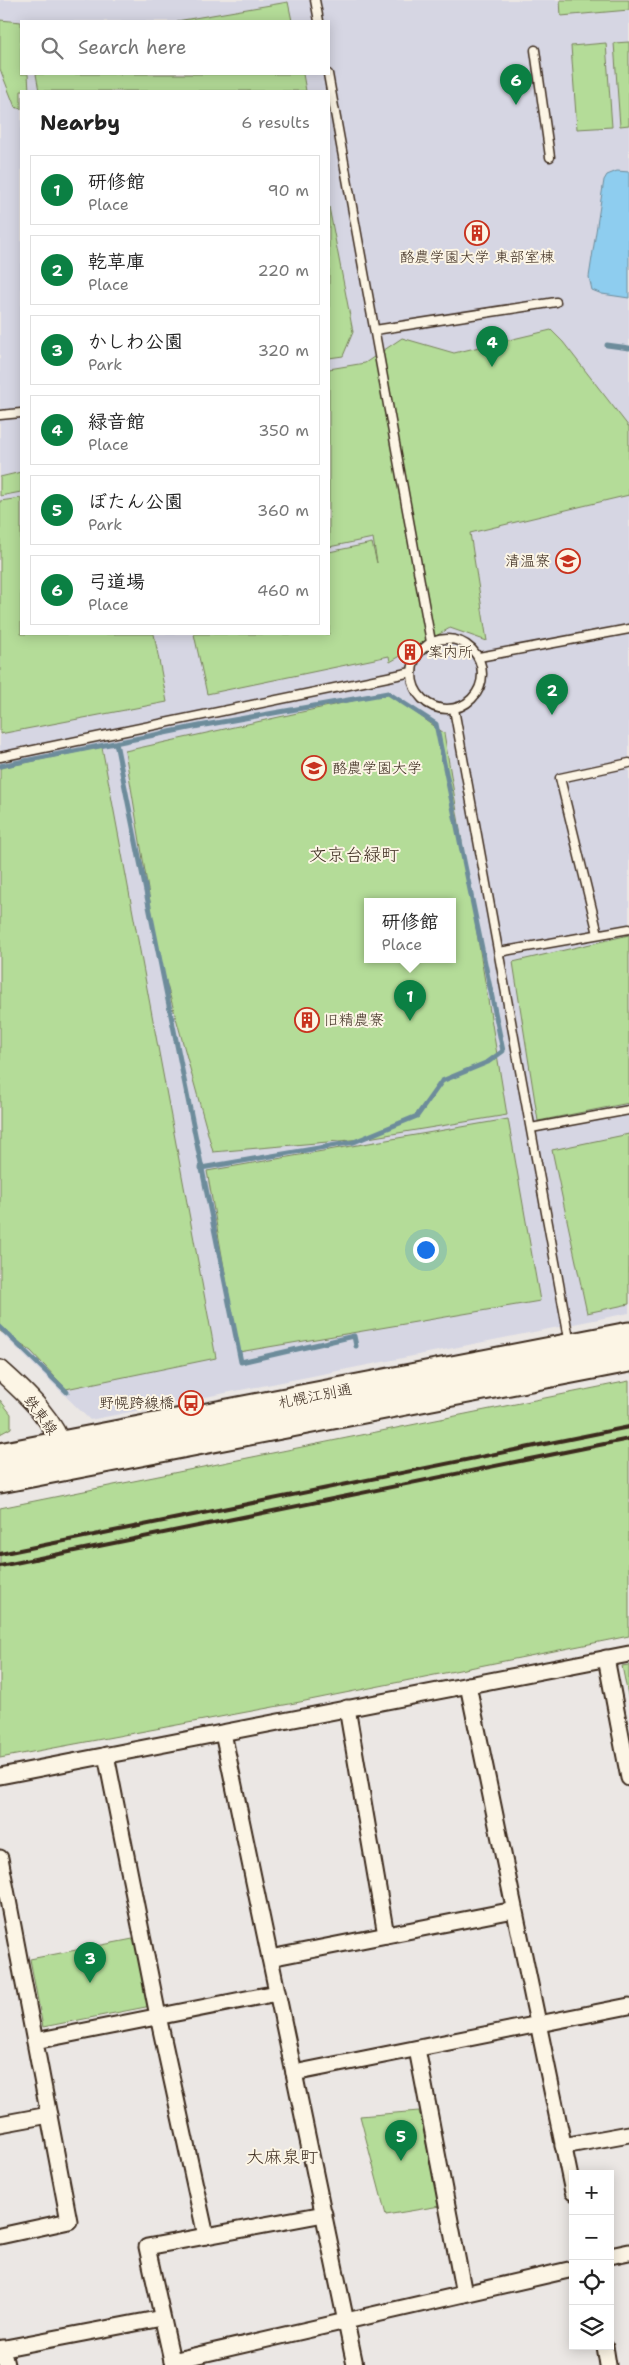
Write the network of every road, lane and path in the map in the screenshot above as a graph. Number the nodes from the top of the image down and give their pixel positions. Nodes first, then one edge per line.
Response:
1 (315, 0) edge
2 (319, 20) edge
3 (535, 50) dead end
4 (328, 75) edge
5 (550, 158) dead end
6 (556, 302) dead end
7 (375, 330) junction
8 (20, 413) edge
9 (0, 415) edge
10 (629, 629) edge
11 (431, 642) junction
12 (479, 658) junction
13 (412, 672) junction
14 (454, 709) junction
15 (0, 757) edge
16 (629, 763) edge
17 (629, 929) edge
18 (598, 934) junction
19 (499, 952) junction
20 (629, 1110) edge
21 (530, 1128) junction
22 (629, 1335) edge
23 (573, 1358) junction
24 (629, 1359) edge
25 (0, 1370) edge
26 (0, 1456) edge
27 (66, 1457) junction
28 (0, 1480) edge
29 (629, 1654) edge
30 (606, 1658) junction
31 (468, 1685) junction
32 (347, 1708) junction
33 (223, 1733) junction
34 (106, 1755) junction
35 (0, 1776) edge
36 (629, 1778) edge
37 (0, 1858) edge
38 (514, 1910) junction
39 (386, 1935) junction
40 (270, 1958) junction
41 (277, 1992) junction
42 (629, 2006) edge
43 (158, 2016) junction
44 (538, 2025) junction
45 (35, 2041) junction
46 (417, 2049) junction
47 (294, 2073) junction
48 (49, 2115) junction
49 (0, 2124) edge
50 (629, 2134) edge
51 (563, 2146) junction
52 (569, 2174) edge
53 (324, 2214) junction
54 (0, 2236) edge
55 (206, 2236) junction
56 (629, 2252) edge
57 (614, 2255) edge
58 (569, 2271) edge
59 (464, 2294) junction
60 (162, 2318) junction
61 (346, 2321) junction
62 (1, 2348) edge
63 (605, 2350) edge
64 (172, 2363) edge
65 (6, 2365) edge
66 (355, 2365) edge
67 (608, 2365) edge

1 - 2 lane
3 - 5 lane
4 - 7 lane
6 - 7 lane
7 - 11 lane
8 - 9 lane
10 - 12 lane
11 - 12 lane
11 - 13 lane
12 - 14 lane
13 - 14 lane
13 - 15 lane
14 - 19 lane
16 - 18 lane
17 - 18 lane
18 - 19 lane
19 - 21 lane
20 - 21 lane
21 - 23 lane
22 - 23 highway, 札幌江別通
23 - 24 highway, 札幌江別通
23 - 27 highway, 札幌江別通
25 - 27 street, 鉄東線
26 - 27 highway, 札幌江別通
27 - 28 highway, 札幌江別通
29 - 30 street
30 - 31 street
30 - 36 street
31 - 32 street
31 - 38 street
32 - 33 street
32 - 39 street
33 - 34 street
33 - 40 street
34 - 35 street
34 - 43 street
37 - 45 street
38 - 39 street
38 - 44 street
39 - 40 street
40 - 41 street
41 - 43 street
41 - 47 street
42 - 44 street
43 - 45 street
43 - 55 street
44 - 46 street
44 - 51 street
45 - 48 street
46 - 47 street
46 - 59 street
47 - 53 street
48 - 49 street
48 - 54 street
50 - 51 street
51 - 52 street
53 - 55 street
53 - 61 street
55 - 60 street
56 - 57 street
58 - 59 street
59 - 61 street
60 - 62 street
60 - 64 street
61 - 64 street
61 - 66 street
62 - 65 street
63 - 67 street

